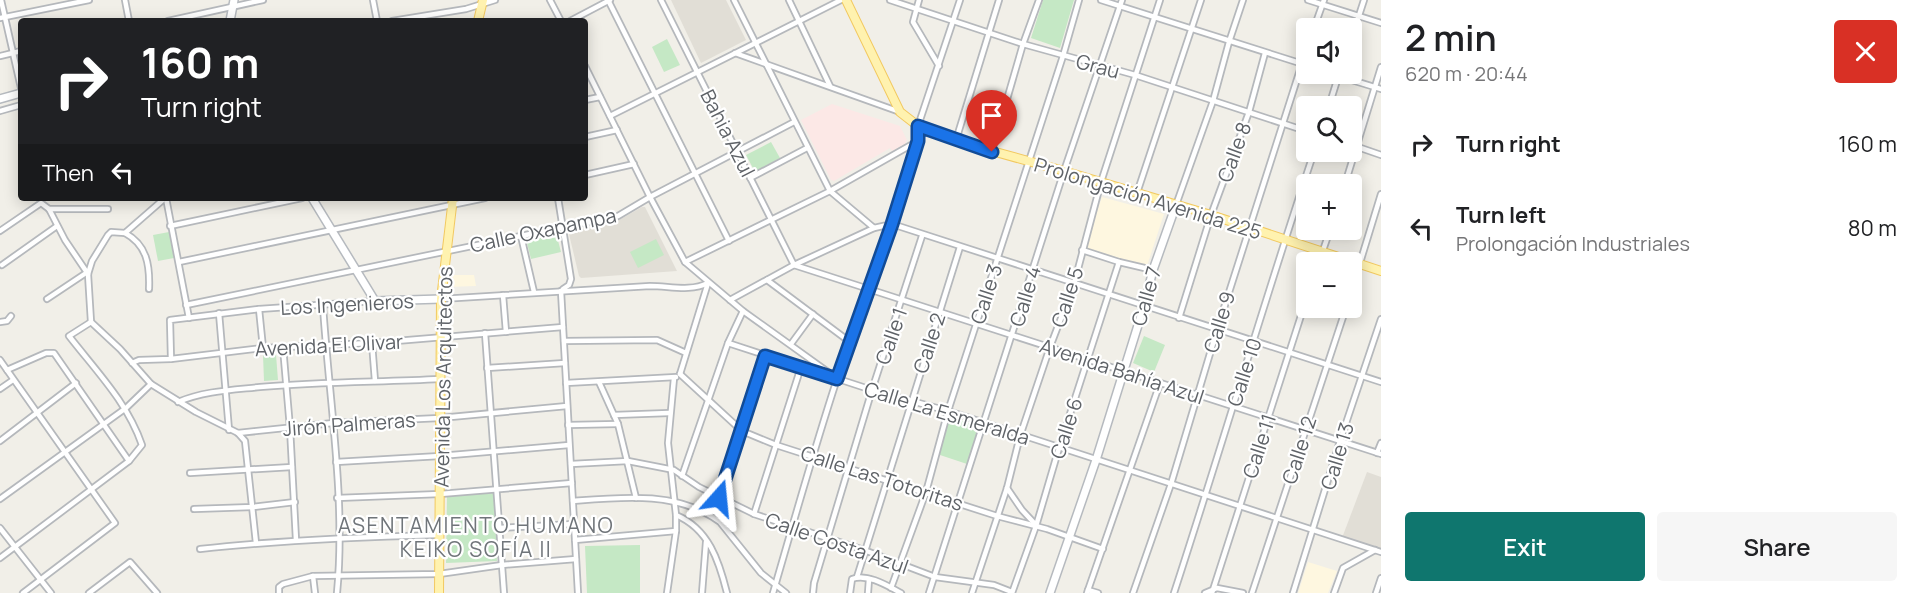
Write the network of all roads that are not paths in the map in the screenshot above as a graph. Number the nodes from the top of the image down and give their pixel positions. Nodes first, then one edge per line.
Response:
1 (1, 0) edge
2 (89, 0) edge
3 (125, 0) edge
4 (263, 0) edge
5 (373, 0) edge
6 (495, 0) edge
7 (550, 0) edge
8 (608, 0) edge
9 (661, 0) edge
10 (734, 0) edge
11 (789, 0) edge
12 (841, 0) edge
13 (846, 0) edge
14 (890, 0) edge
15 (919, 0) edge
16 (960, 0) edge
17 (999, 0) edge
18 (1039, 0) edge
19 (1079, 0) edge
20 (1101, 0) edge
21 (1160, 0) edge
22 (1201, 0) edge
23 (1243, 0) edge
24 (1308, 0) edge
25 (1364, 0) edge
26 (482, 2) edge
27 (1323, 2) edge
28 (233, 3) edge
29 (1121, 3) edge
30 (916, 9) junction
31 (1155, 16) junction
32 (1358, 16) junction
33 (3, 17) edge
34 (128, 18) edge
35 (179, 18) edge
36 (230, 18) edge
37 (376, 18) edge
38 (410, 18) edge
39 (479, 18) edge
40 (559, 18) edge
41 (575, 18) edge
42 (1317, 18) edge
43 (800, 21) junction
44 (954, 21) junction
45 (1381, 23) edge
46 (1191, 28) junction
47 (988, 32) junction
48 (1229, 42) junction
49 (754, 43) junction
50 (1023, 44) junction
51 (18, 52) edge
52 (13, 53) junction
53 (735, 53) junction
54 (1265, 53) junction
55 (0, 56) edge
56 (1063, 56) junction
57 (1296, 63) edge
58 (766, 64) junction
59 (939, 66) junction
60 (1100, 66) junction
61 (1381, 67) edge
62 (588, 72) edge
63 (698, 72) junction
64 (18, 75) edge
65 (1135, 75) junction
66 (1362, 83) edge
67 (1298, 84) edge
68 (830, 86) junction
69 (1172, 87) junction
70 (1375, 87) junction
71 (1381, 89) edge
72 (18, 94) edge
73 (655, 94) junction
74 (600, 97) junction
75 (0, 99) edge
76 (588, 99) edge
77 (1213, 101) junction
78 (18, 106) edge
79 (0, 111) edge
80 (900, 112) junction
81 (1249, 112) junction
82 (610, 116) junction
83 (794, 122) junction
84 (1284, 124) junction
85 (1362, 124) edge
86 (918, 126) junction
87 (1296, 128) edge
88 (617, 130) junction
89 (588, 136) edge
90 (957, 140) junction
91 (918, 141) junction
92 (807, 148) junction
93 (1362, 149) edge
94 (738, 152) junction
95 (992, 152) junction
96 (1381, 155) edge
97 (1028, 161) junction
98 (1311, 162) edge
99 (634, 164) junction
100 (1064, 171) junction
101 (588, 174) edge
102 (696, 175) junction
103 (750, 178) junction
104 (1101, 182) junction
105 (830, 191) junction
106 (1137, 193) junction
107 (1381, 194) edge
108 (650, 197) junction
109 (162, 201) edge
110 (166, 201) edge
111 (288, 201) edge
112 (314, 201) edge
113 (559, 201) edge
114 (453, 202) edge
115 (1176, 205) junction
116 (49, 209) junction
117 (108, 209) dead end
118 (1211, 216) junction
119 (772, 218) junction
120 (892, 224) junction
121 (57, 226) junction
122 (170, 226) junction
123 (563, 227) junction
124 (874, 228) junction
125 (1249, 228) junction
126 (331, 230) junction
127 (0, 231) edge
128 (125, 233) junction
129 (521, 236) junction
130 (922, 236) junction
131 (1284, 239) junction
132 (1327, 240) edge
133 (729, 241) junction
134 (960, 247) junction
135 (1082, 250) junction
136 (447, 251) junction
137 (1323, 252) joint
138 (1362, 257) edge
139 (998, 260) junction
140 (179, 262) junction
141 (685, 262) junction
142 (1119, 262) junction
143 (2, 265) dead end
144 (794, 265) junction
145 (1362, 265) edge
146 (357, 270) junction
147 (1153, 270) junction
148 (1033, 271) junction
149 (1381, 271) edge
150 (87, 274) junction
151 (767, 280) junction
152 (708, 283) junction
153 (1074, 284) junction
154 (149, 289) dead end
155 (869, 289) junction
156 (561, 291) junction
157 (534, 292) junction
158 (502, 295) junction
159 (1108, 295) junction
160 (47, 299) dead end
161 (441, 299) junction
162 (730, 300) junction
163 (903, 300) junction
164 (375, 301) junction
165 (186, 305) junction
166 (323, 306) junction
167 (1144, 306) junction
168 (259, 309) junction
169 (743, 311) junction
170 (939, 312) junction
171 (219, 313) junction
172 (813, 314) junction
173 (11, 316) dead end
174 (189, 318) junction
175 (1179, 318) junction
176 (1300, 318) edge
177 (1343, 318) edge
178 (1381, 319) edge
179 (91, 321) junction
180 (0, 322) edge
181 (976, 324) junction
182 (563, 327) junction
183 (1217, 330) junction
184 (506, 332) junction
185 (485, 333) junction
186 (1013, 336) junction
187 (440, 338) junction
188 (564, 341) junction
189 (850, 342) junction
190 (1254, 342) junction
191 (372, 343) junction
192 (728, 343) junction
193 (791, 344) junction
194 (326, 345) junction
195 (284, 347) junction
196 (1050, 347) junction
197 (263, 348) junction
198 (222, 352) junction
199 (1289, 352) junction
200 (686, 353) junction
201 (765, 356) junction
202 (171, 359) junction
203 (0, 360) edge
204 (1088, 360) junction
205 (132, 363) junction
206 (565, 363) junction
207 (1327, 365) junction
208 (801, 367) junction
209 (487, 368) junction
210 (7, 370) junction
211 (1124, 371) junction
212 (680, 374) junction
213 (1363, 376) junction
214 (674, 378) junction
215 (440, 379) junction
216 (837, 379) junction
217 (13, 380) junction
218 (375, 381) junction
219 (599, 382) junction
220 (1381, 382) edge
221 (76, 383) junction
222 (329, 383) junction
223 (566, 383) junction
224 (1160, 383) junction
225 (151, 384) junction
226 (286, 385) junction
227 (0, 389) edge
228 (225, 390) junction
229 (872, 390) junction
230 (1197, 395) junction
231 (709, 399) junction
232 (910, 400) junction
233 (178, 402) junction
234 (567, 406) junction
235 (1233, 406) junction
236 (126, 408) junction
237 (948, 411) junction
238 (38, 412) junction
239 (491, 412) junction
240 (669, 414) junction
241 (614, 416) junction
242 (440, 418) junction
243 (1268, 418) junction
244 (333, 423) junction
245 (103, 424) junction
246 (618, 424) junction
247 (984, 424) junction
248 (568, 425) junction
249 (290, 428) junction
250 (229, 430) junction
251 (1305, 430) junction
252 (742, 431) junction
253 (238, 433) junction
254 (1020, 436) junction
255 (0, 441) edge
256 (1340, 441) junction
257 (1381, 443) edge
258 (570, 445) junction
259 (776, 445) junction
260 (1059, 448) junction
261 (65, 450) junction
262 (494, 451) junction
263 (1379, 454) edge
264 (440, 456) junction
265 (813, 456) junction
266 (628, 460) junction
267 (1096, 460) junction
268 (129, 461) junction
269 (336, 462) junction
270 (571, 464) junction
271 (849, 467) junction
272 (292, 468) junction
273 (249, 469) junction
274 (671, 470) junction
275 (1131, 471) junction
276 (190, 473) dead end
277 (682, 476) junction
278 (887, 480) junction
279 (572, 483) junction
280 (1171, 484) junction
281 (496, 488) junction
282 (1007, 488) junction
283 (92, 489) junction
284 (926, 492) junction
285 (440, 494) junction
286 (1206, 495) junction
287 (337, 498) junction
288 (636, 498) junction
289 (719, 498) junction
290 (0, 499) edge
291 (573, 501) junction
292 (675, 501) junction
293 (295, 502) junction
294 (959, 502) junction
295 (1240, 506) junction
296 (253, 507) junction
297 (194, 509) dead end
298 (754, 514) junction
299 (676, 515) junction
300 (998, 516) junction
301 (1277, 518) junction
302 (574, 524) junction
303 (1036, 526) junction
304 (0, 528) edge
305 (499, 528) junction
306 (792, 528) junction
307 (1314, 530) junction
308 (676, 531) junction
309 (439, 535) junction
310 (339, 538) junction
311 (1071, 538) junction
312 (827, 539) junction
313 (296, 540) junction
314 (575, 540) junction
315 (706, 540) junction
316 (256, 543) junction
317 (15, 547) junction
318 (200, 549) dead end
319 (1103, 549) junction
320 (864, 550) junction
321 (1378, 551) edge
322 (0, 558) edge
323 (576, 559) junction
324 (502, 565) junction
325 (900, 565) junction
326 (439, 574) junction
327 (313, 576) junction
328 (339, 576) junction
329 (857, 577) junction
330 (935, 577) junction
331 (1381, 578) edge
332 (868, 579) junction
333 (41, 580) junction
334 (977, 581) junction
335 (775, 586) junction
336 (891, 588) junction
337 (1088, 591) edge
338 (1212, 591) edge
339 (1012, 592) edge
340 (23, 593) edge
341 (51, 593) edge
342 (89, 593) edge
343 (155, 593) edge
344 (279, 593) edge
345 (315, 593) edge
346 (337, 593) edge
347 (439, 593) edge
348 (504, 593) edge
349 (578, 593) edge
350 (667, 593) edge
351 (702, 593) edge
352 (727, 593) edge
353 (773, 593) edge
354 (786, 593) edge
355 (813, 593) edge
356 (850, 593) edge
357 (868, 593) edge
358 (901, 593) edge
359 (929, 593) edge
360 (972, 593) edge
361 (1050, 593) edge
362 (1098, 593) edge
363 (1133, 593) edge
364 (1174, 593) edge
365 (1205, 593) edge
366 (1243, 593) edge
367 (1251, 593) edge
368 (1293, 593) edge
369 (1334, 593) edge
370 (1376, 593) edge

1 - 33 street
2 - 33 street
3 - 34 street
4 - 28 street
5 - 37 street
6 - 26 street
7 - 40 street
8 - 41 street
8 - 73 street
9 - 63 street, Bahia Azul
10 - 49 street
11 - 43 street
12 - 43 street
13 - 80 main road, Prolongación Avenida 225
14 - 30 street, Grau
15 - 30 street
16 - 44 street
17 - 47 street
18 - 50 street
19 - 56 street, Calle 3
20 - 29 street
21 - 31 street, Calle 5
22 - 46 street
23 - 48 street, Calle 7
24 - 27 street
25 - 32 street
26 - 38 street
26 - 39 main road
27 - 32 street
27 - 42 street
28 - 35 street
28 - 36 street
29 - 31 street
29 - 60 street, Calle 4
30 - 44 street, Grau
30 - 59 street
31 - 46 street
31 - 65 street, Calle 5
32 - 45 street
33 - 52 street
43 - 49 street
43 - 68 street
44 - 47 street, Grau
44 - 59 street
46 - 48 street
46 - 69 street
47 - 50 street, Grau
47 - 90 street
48 - 54 street
48 - 77 street, Calle 7
49 - 53 street
49 - 58 street
50 - 56 street, Grau
50 - 95 street
51 - 52 street
52 - 55 street
52 - 64 street
53 - 58 street
53 - 63 street
54 - 57 street
54 - 81 street, Calle 8
56 - 60 street, Grau
56 - 97 street, Calle 3
58 - 68 street
58 - 83 street
59 - 86 street
60 - 65 street, Grau
60 - 100 street, Calle 4
61 - 70 street
62 - 74 street, Calle La Esmeralda
63 - 73 street
63 - 94 street, Bahia Azul
65 - 69 street, Grau
65 - 104 street, Calle 5
66 - 70 street
67 - 84 street, Calle 9
68 - 80 street
69 - 77 street, Grau
69 - 106 street
70 - 71 street
70 - 85 street
72 - 75 street
73 - 82 street
73 - 102 street
74 - 76 street
74 - 82 street, Calle La Esmeralda
77 - 81 street, Grau
77 - 115 street, Calle 7
78 - 79 street
80 - 86 main road, Prolongación Avenida 225
81 - 84 street, Grau
81 - 118 street, Calle 8
82 - 88 street, Calle La Esmeralda
83 - 92 street
83 - 94 street, Calle Oxapampa
84 - 87 street, Grau
84 - 125 street, Calle 9
86 - 90 main road, Prolongación Avenida 225
86 - 91 street
88 - 89 street
88 - 99 street, Calle La Esmeralda
90 - 95 main road, Prolongación Avenida 225
91 - 105 street
91 - 120 street
92 - 103 street
92 - 105 street
93 - 96 street
94 - 102 street, Calle Oxapampa
94 - 103 street, Bahia Azul
95 - 97 main road, Prolongación Avenida 225
97 - 100 main road, Prolongación Avenida 225
97 - 139 street, Calle 3
98 - 131 street, Calle 10
99 - 101 street
99 - 108 street, Calle La Esmeralda
100 - 104 main road, Prolongación Avenida 225
100 - 148 street, Calle 4
102 - 108 street, Calle Oxapampa
102 - 133 street
103 - 119 street, Bahia Azul
104 - 106 main road, Prolongación Avenida 225
104 - 135 street, Calle 5
105 - 119 street
105 - 124 street
106 - 115 main road, Prolongación Avenida 225
107 - 138 street
108 - 123 street, Calle Oxapampa
108 - 141 street, Calle La Esmeralda
109 - 128 street
110 - 122 street
111 - 122 street
112 - 126 street
113 - 123 street
114 - 126 street
114 - 136 main road, Avenida Los Arquitectos
115 - 118 main road, Prolongación Avenida 225
115 - 147 street, Calle 7
116 - 117 street
116 - 121 street
116 - 127 street
118 - 125 main road, Prolongación Avenida 225
118 - 175 street, Calle 8
119 - 133 street
119 - 144 street, Bahia Azul
120 - 124 street
120 - 130 street
120 - 155 street
121 - 143 street
121 - 150 street
122 - 140 street
123 - 129 street, Calle Oxapampa
123 - 156 street
124 - 144 street
125 - 131 main road, Prolongación Avenida 225
125 - 183 street, Calle 9
126 - 140 street
126 - 146 street
128 - 150 street
128 - 154 street
129 - 136 street, Calle Oxapampa
129 - 157 street
130 - 134 street
130 - 163 street, Calle 1
131 - 137 main road, Prolongación Avenida 225
131 - 190 street, Calle 10
132 - 137 street
133 - 141 street
134 - 139 street
134 - 170 street, Calle 2
135 - 142 street
135 - 153 street, Calle 5
136 - 146 street, Calle Oxapampa
136 - 161 main road, Avenida Los Arquitectos
139 - 148 street
139 - 181 street, Calle 3
140 - 165 street
141 - 152 street, Calle La Esmeralda
142 - 147 street
142 - 159 street, Calle 6
144 - 151 street
144 - 155 street, Avenida Bahía Azul
145 - 149 main road, Prolongación Avenida 225
146 - 164 street
146 - 165 street, Calle Oxapampa
147 - 167 street, Calle 7
148 - 153 street
148 - 186 street, Calle 4
150 - 160 street
150 - 179 street
151 - 162 street
151 - 172 street
152 - 156 street, Los Ingenieros
152 - 162 street, Calle La Esmeralda
152 - 200 street
153 - 159 street
153 - 196 street, Calle 5
155 - 163 street, Avenida Bahía Azul
155 - 189 street
156 - 157 street, Los Ingenieros
156 - 182 street
157 - 158 street, Los Ingenieros
158 - 161 street, Los Ingenieros
158 - 184 street
159 - 167 street
159 - 204 street, Calle 6
161 - 164 street, Los Ingenieros
161 - 187 main road, Avenida Los Arquitectos
162 - 169 street, Calle La Esmeralda
163 - 170 street, Avenida Bahía Azul
163 - 229 street, Calle 1
164 - 166 street, Los Ingenieros
165 - 174 street
166 - 168 street, Los Ingenieros
166 - 194 street
167 - 175 street
167 - 211 street, Calle 7
168 - 171 street, Los Ingenieros
168 - 197 street
169 - 192 street
169 - 193 street, Calle La Esmeralda
170 - 181 street, Avenida Bahía Azul
170 - 232 street, Calle 2
171 - 174 street, Los Ingenieros
171 - 198 street
172 - 189 street
172 - 193 street
173 - 180 street
174 - 202 street, Los Ingenieros
175 - 183 street
176 - 199 street, Calle 11
177 - 207 street, Calle 12
178 - 213 street, Calle 13
179 - 205 street
179 - 236 street
181 - 186 street, Avenida Bahía Azul
181 - 237 street, Calle 3
182 - 184 street, Avenida El Olivar
182 - 188 street
183 - 190 street
183 - 230 street, Calle 9
184 - 185 street, Avenida El Olivar
185 - 187 street, Avenida El Olivar
185 - 209 street
186 - 196 street, Avenida Bahía Azul
186 - 247 street, Calle 4
187 - 191 street, Avenida El Olivar
187 - 215 main road, Avenida Los Arquitectos
188 - 200 street
188 - 206 street
189 - 216 street
190 - 199 street
190 - 235 street, Calle 10
191 - 194 street, Avenida El Olivar
191 - 218 street
192 - 201 street
192 - 231 street
193 - 216 street, Calle La Esmeralda
194 - 195 street, Avenida El Olivar
194 - 222 street
195 - 197 street, Avenida El Olivar
195 - 226 street
196 - 204 street, Avenida Bahía Azul
196 - 254 street, Calle 5
197 - 198 street, Avenida El Olivar
198 - 202 street, Avenida El Olivar
198 - 228 street
199 - 207 street
199 - 243 street, Calle 11
200 - 212 street
201 - 208 street
201 - 252 street
202 - 205 street, Avenida El Olivar
203 - 210 street
204 - 211 street, Avenida Bahía Azul
204 - 260 street, Calle 6
205 - 225 street
206 - 209 street
206 - 223 street
207 - 213 street
207 - 251 street, Calle 12
208 - 216 street
208 - 259 street
209 - 239 street
210 - 217 street
210 - 221 street
211 - 224 street, Avenida Bahía Azul
211 - 267 street, Calle 7
212 - 214 street
212 - 231 street, Calle Las Totoritas
213 - 220 street
213 - 256 street, Calle 13
214 - 219 street
214 - 240 street
215 - 218 street
215 - 242 main road, Avenida Los Arquitectos
216 - 229 street, Calle La Esmeralda
216 - 265 street
217 - 227 street
217 - 238 street
218 - 222 street
219 - 223 street
219 - 241 street
221 - 238 street
221 - 245 street
222 - 226 street
222 - 244 street
223 - 234 street
224 - 230 street, Avenida Bahía Azul
224 - 275 street
225 - 233 street
225 - 236 street
226 - 228 street
226 - 249 street
228 - 233 street
228 - 250 street
229 - 232 street, Calle La Esmeralda
229 - 271 street, Calle 1
230 - 235 street, Avenida Bahía Azul
230 - 280 street, Calle 9
231 - 252 street, Calle Las Totoritas
231 - 277 street
232 - 237 street, Calle La Esmeralda
232 - 278 street, Calle 2
233 - 250 street
234 - 239 street, Jirón Palmeras
234 - 248 street
235 - 243 street, Avenida Bahía Azul
235 - 286 street, Calle 10
236 - 245 street
236 - 268 street
237 - 247 street, Calle La Esmeralda
237 - 284 street, Calle 3
238 - 255 street
238 - 261 street
239 - 242 street, Jirón Palmeras
239 - 262 street
240 - 241 street
240 - 274 street
241 - 246 street
242 - 244 street, Jirón Palmeras
242 - 264 main road, Avenida Los Arquitectos
243 - 251 street, Avenida Bahía Azul
243 - 295 street, Calle 11
244 - 249 street, Jirón Palmeras
244 - 269 street
245 - 261 street
245 - 268 street
246 - 248 street
246 - 266 street
247 - 254 street, Calle La Esmeralda
247 - 294 street, Calle 4
248 - 258 street
249 - 253 street, Jirón Palmeras
249 - 272 street
250 - 253 street
251 - 256 street, Avenida Bahía Azul
251 - 301 street, Calle 12
252 - 259 street, Calle Las Totoritas
252 - 289 street
253 - 273 street
254 - 260 street, Calle La Esmeralda
254 - 282 street, Calle 5
256 - 263 street, Avenida Bahía Azul
256 - 307 street, Calle 13
257 - 263 street
258 - 262 street
258 - 270 street
259 - 265 street, Calle Las Totoritas
259 - 298 street
260 - 267 street, Calle La Esmeralda
260 - 303 street, Calle 6
261 - 283 street
261 - 290 street
262 - 264 street
262 - 281 street
264 - 269 street
264 - 285 main road, Avenida Los Arquitectos
265 - 271 street, Calle Las Totoritas
265 - 306 street
266 - 270 street, Calle Costa Azul
266 - 274 street, Calle Costa Azul
266 - 288 street
267 - 275 street, Calle La Esmeralda
267 - 311 street, Calle 7
268 - 283 street
269 - 287 street
270 - 279 street
271 - 278 street, Calle Las Totoritas
271 - 312 street, Calle 1
272 - 273 street
272 - 293 street
273 - 276 street
273 - 296 street
274 - 277 street, Calle Costa Azul
274 - 292 street
275 - 280 street, Calle La Esmeralda
275 - 319 street
277 - 289 street, Calle Costa Azul
278 - 284 street, Calle Las Totoritas
278 - 320 street, Calle 2
279 - 281 street
279 - 291 street
280 - 286 street, Calle La Esmeralda
280 - 363 street, Calle 9
281 - 285 street
281 - 305 street
282 - 300 street, Calle 5
282 - 303 street
283 - 317 street
283 - 333 street
284 - 294 street, Calle Las Totoritas
284 - 325 street, Calle 3
285 - 287 street
285 - 309 main road, Avenida Los Arquitectos
286 - 295 street, Calle La Esmeralda
286 - 364 street, Calle 10
287 - 310 street
288 - 291 street
288 - 292 street
289 - 298 street, Calle Costa Azul
291 - 302 street
292 - 299 street
292 - 335 street
293 - 296 street
293 - 313 street
294 - 300 street, Calle Las Totoritas
294 - 330 street, Calle 4
295 - 301 street, Calle La Esmeralda
295 - 338 street, Calle 11
296 - 297 street
296 - 316 street
298 - 306 street, Calle Costa Azul
299 - 308 street
299 - 315 street
300 - 303 street, Calle Las Totoritas
300 - 334 street, Calle 5
301 - 307 street, Calle La Esmeralda
301 - 367 street, Calle 12
302 - 305 street
302 - 314 street
303 - 311 street, Calle Las Totoritas
303 - 339 street, Calle 6
304 - 317 street
305 - 324 street
306 - 312 street, Calle Costa Azul
306 - 335 street
307 - 321 street, Calle La Esmeralda
307 - 368 street, Calle 13
308 - 314 street
308 - 350 street
309 - 310 street
309 - 326 main road, Avenida Los Arquitectos
310 - 313 street
310 - 328 street
311 - 319 street, Calle Las Totoritas
311 - 361 street, Calle 7
312 - 320 street, Calle Costa Azul
312 - 355 street, Calle 1
313 - 316 street
314 - 323 street
315 - 351 street
315 - 352 street
316 - 318 street
317 - 322 street
317 - 333 street
319 - 337 street
320 - 325 street, Calle Costa Azul
320 - 329 street, Calle 2
321 - 369 street
323 - 324 street
323 - 349 street
324 - 326 street
324 - 348 street
325 - 330 street, Calle Costa Azul
325 - 336 street, Calle 3
326 - 328 street
326 - 347 main road, Avenida Los Arquitectos
327 - 328 street
327 - 344 street
327 - 345 street
328 - 346 street
329 - 332 street
329 - 356 street, Calle 2
330 - 334 street, Calle Costa Azul
330 - 359 street, Calle 4
331 - 370 street
332 - 336 street
332 - 357 street
333 - 340 street
333 - 341 street
334 - 339 street, Calle Costa Azul
334 - 360 street, Calle 5
335 - 353 street
335 - 354 street
336 - 358 street
337 - 362 street
338 - 365 street
338 - 366 street
342 - 343 street

